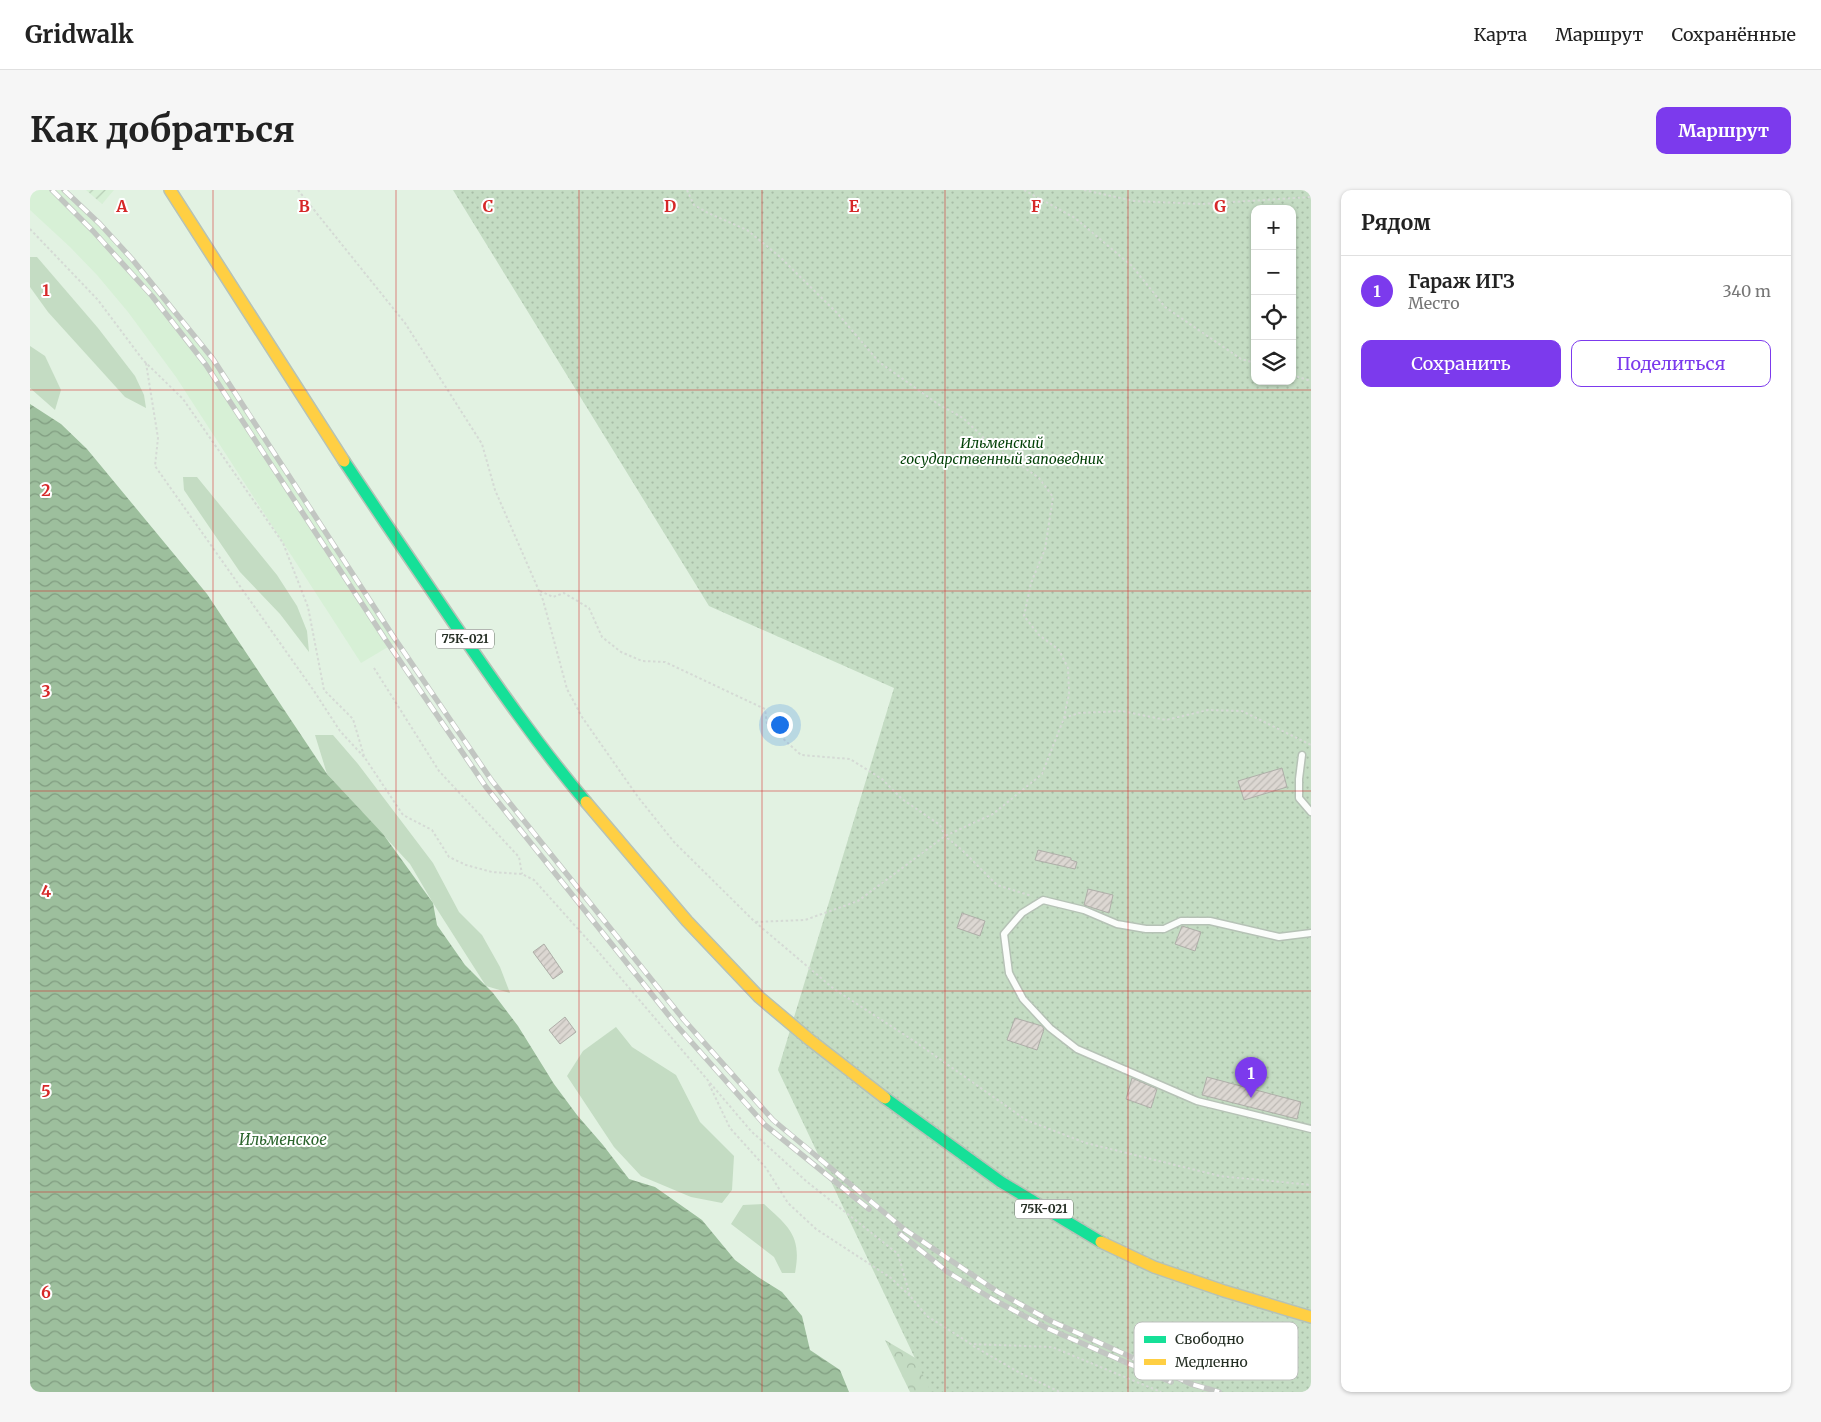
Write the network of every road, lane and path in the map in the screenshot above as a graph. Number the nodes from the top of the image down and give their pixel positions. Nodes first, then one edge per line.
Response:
1 (298, 190) edge
2 (687, 190) edge
3 (1024, 190) edge
4 (1084, 190) edge
5 (171, 193) edge
6 (1311, 197) edge
7 (30, 229) edge
8 (1251, 362) edge
9 (146, 363) junction
10 (1296, 376) edge
11 (1311, 381) edge
12 (539, 591) junction
13 (374, 668) dead end
14 (1064, 718) junction
15 (1311, 745) edge
16 (1302, 755) dead end
17 (365, 758) junction
18 (1311, 812) edge
19 (945, 836) junction
20 (522, 874) junction
21 (1044, 900) junction
22 (755, 922) junction
23 (1311, 933) edge
24 (708, 1082) junction
25 (1311, 1122) edge
26 (1308, 1128) edge
27 (1311, 1185) edge
28 (910, 1296) junction
29 (1311, 1317) edge
30 (971, 1344) junction
31 (1060, 1392) edge
32 (1161, 1392) edge

1 - 12 path
2 - 14 path
3 - 8 path
4 - 6 path
5 - 29 main road, 75К-021
7 - 9 path
9 - 17 path
9 - 17 path
10 - 11 path
12 - 19 path
12 - 22 path
13 - 20 path
14 - 15 path
14 - 19 path
16 - 18 lane
17 - 20 path
19 - 21 path
19 - 22 path
20 - 24 path
21 - 23 lane
21 - 26 lane
22 - 27 path
24 - 28 path
24 - 28 path
25 - 26 lane
28 - 30 path
30 - 31 path
30 - 32 path

